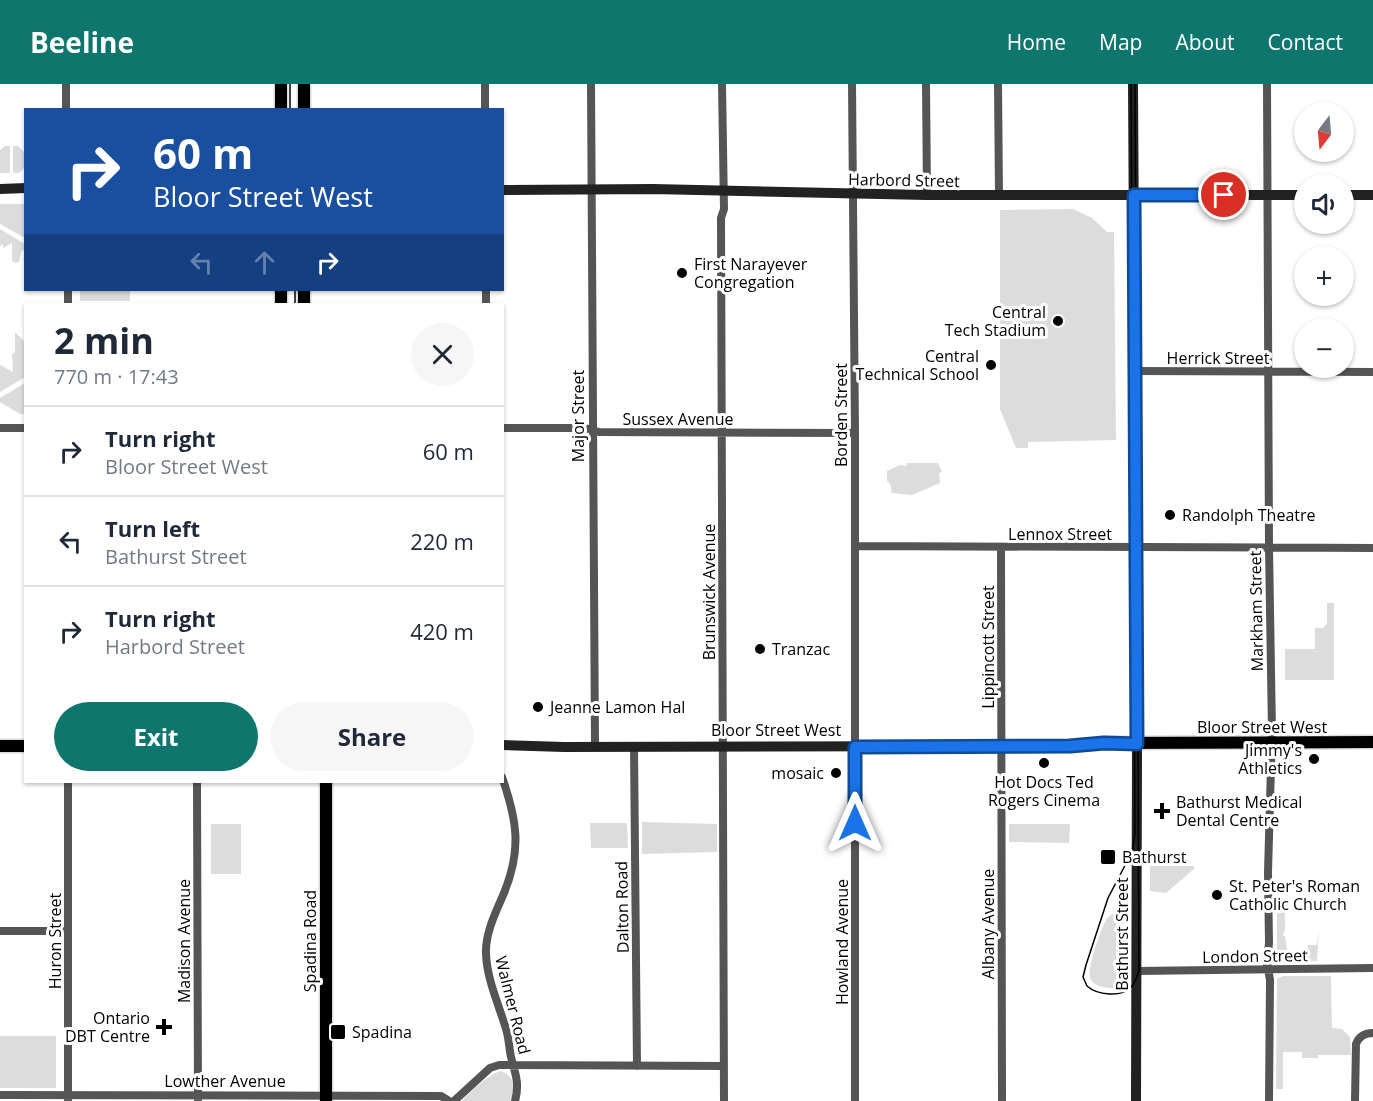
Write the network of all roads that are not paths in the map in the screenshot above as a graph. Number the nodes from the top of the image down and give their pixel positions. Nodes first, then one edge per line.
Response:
1 (66, 84) edge
2 (281, 84) edge
3 (304, 84) edge
4 (485, 84) edge
5 (591, 84) edge
6 (722, 84) edge
7 (852, 84) edge
8 (926, 84) edge
9 (998, 84) edge
10 (1133, 84) edge
11 (1267, 84) edge
12 (66, 108) edge
13 (281, 108) edge
14 (304, 108) edge
15 (485, 108) edge
16 (24, 188) edge
17 (0, 189) edge
18 (591, 189) junction
19 (504, 190) edge
20 (724, 190) junction
21 (854, 194) junction
22 (927, 195) junction
23 (999, 195) junction
24 (1134, 195) junction
25 (1269, 195) junction
26 (1294, 195) edge
27 (1354, 195) edge
28 (1373, 195) edge
29 (1135, 371) junction
30 (1269, 372) junction
31 (1373, 372) edge
32 (0, 428) edge
33 (24, 428) edge
34 (504, 428) edge
35 (592, 429) junction
36 (722, 432) junction
37 (855, 433) junction
38 (855, 546) junction
39 (1001, 547) junction
40 (1136, 547) junction
41 (1269, 548) junction
42 (1373, 548) edge
43 (1373, 742) edge
44 (1272, 743) junction
45 (1137, 744) junction
46 (504, 745) edge
47 (0, 746) edge
48 (24, 746) edge
49 (1002, 746) junction
50 (1070, 746) joint
51 (595, 747) junction
52 (634, 747) junction
53 (724, 747) junction
54 (855, 747) junction
55 (68, 783) edge
56 (197, 783) edge
57 (326, 783) edge
58 (504, 783) edge
59 (0, 931) edge
60 (68, 931) junction
61 (1373, 968) edge
62 (1267, 969) junction
63 (1137, 971) junction
64 (1373, 1033) edge
65 (515, 1066) junction
66 (637, 1066) junction
67 (724, 1066) junction
68 (0, 1095) edge
69 (68, 1098) edge
70 (198, 1098) edge
71 (326, 1099) edge
72 (449, 1101) edge
73 (454, 1101) edge
74 (515, 1101) edge
75 (724, 1101) edge
76 (855, 1101) edge
77 (1002, 1101) edge
78 (1136, 1101) edge
79 (1269, 1101) edge
80 (1355, 1101) edge

1 - 12 street
2 - 13 main road
3 - 14 main road
4 - 15 street
5 - 18 street, Major Street
6 - 20 street, Brunswick Avenue
7 - 21 street, Borden Street
8 - 22 street
9 - 23 street
10 - 24 main road, Bathurst Street
11 - 25 street, Markham Street
16 - 17 main road
18 - 19 main road, Harbord Street
18 - 20 main road, Harbord Street
18 - 35 street, Major Street
20 - 21 main road, Harbord Street
20 - 36 street, Brunswick Avenue
21 - 22 main road, Harbord Street
21 - 37 street, Borden Street
22 - 23 main road, Harbord Street
23 - 24 main road, Harbord Street
24 - 25 main road, Harbord Street
24 - 29 main road, Bathurst Street
25 - 26 main road, Harbord Street
25 - 30 street, Markham Street
27 - 28 main road
29 - 30 street, Herrick Street
29 - 40 main road, Bathurst Street
30 - 31 street, Herrick Street
30 - 41 street, Markham Street
32 - 33 street
34 - 35 street, Sussex Avenue
35 - 36 street, Sussex Avenue
35 - 51 street, Major Street
36 - 37 street, Sussex Avenue
36 - 53 street, Brunswick Avenue
37 - 38 street, Borden Street
38 - 39 street, Lennox Street
38 - 54 street, Borden Street
39 - 40 street, Lennox Street
39 - 49 street, Lippincott Street
40 - 41 street, Lennox Street
40 - 45 main road, Bathurst Street
41 - 42 street, Lennox Street
41 - 44 street, Markham Street
43 - 44 main road, Bloor Street West
44 - 45 main road, Bloor Street West
44 - 62 street, Markham Street
45 - 50 main road, Bloor Street West
45 - 63 main road, Bathurst Street
46 - 51 main road, Bloor Street West
47 - 48 main road
49 - 50 main road, Bloor Street West
49 - 54 main road, Bloor Street West
49 - 77 street, Albany Avenue
51 - 52 main road, Bloor Street West
52 - 53 main road, Bloor Street West
52 - 66 street, Dalton Road
53 - 54 main road, Bloor Street West
53 - 67 street, Brunswick Avenue
54 - 76 street, Howland Avenue
55 - 60 street, Huron Street
56 - 70 street, Madison Avenue
57 - 71 main road, Spadina Road
58 - 65 street, Walmer Road
59 - 60 street
60 - 69 street, Huron Street
61 - 62 street, London Street
62 - 63 street, London Street
62 - 79 street, Markham Street
63 - 78 main road, Bathurst Street
64 - 80 street
65 - 66 street
65 - 73 street
65 - 74 street, Walmer Road
66 - 67 street
67 - 75 street, Brunswick Avenue
68 - 69 street, Lowther Avenue
69 - 70 street, Lowther Avenue
70 - 71 street, Lowther Avenue
71 - 72 street, Lowther Avenue

